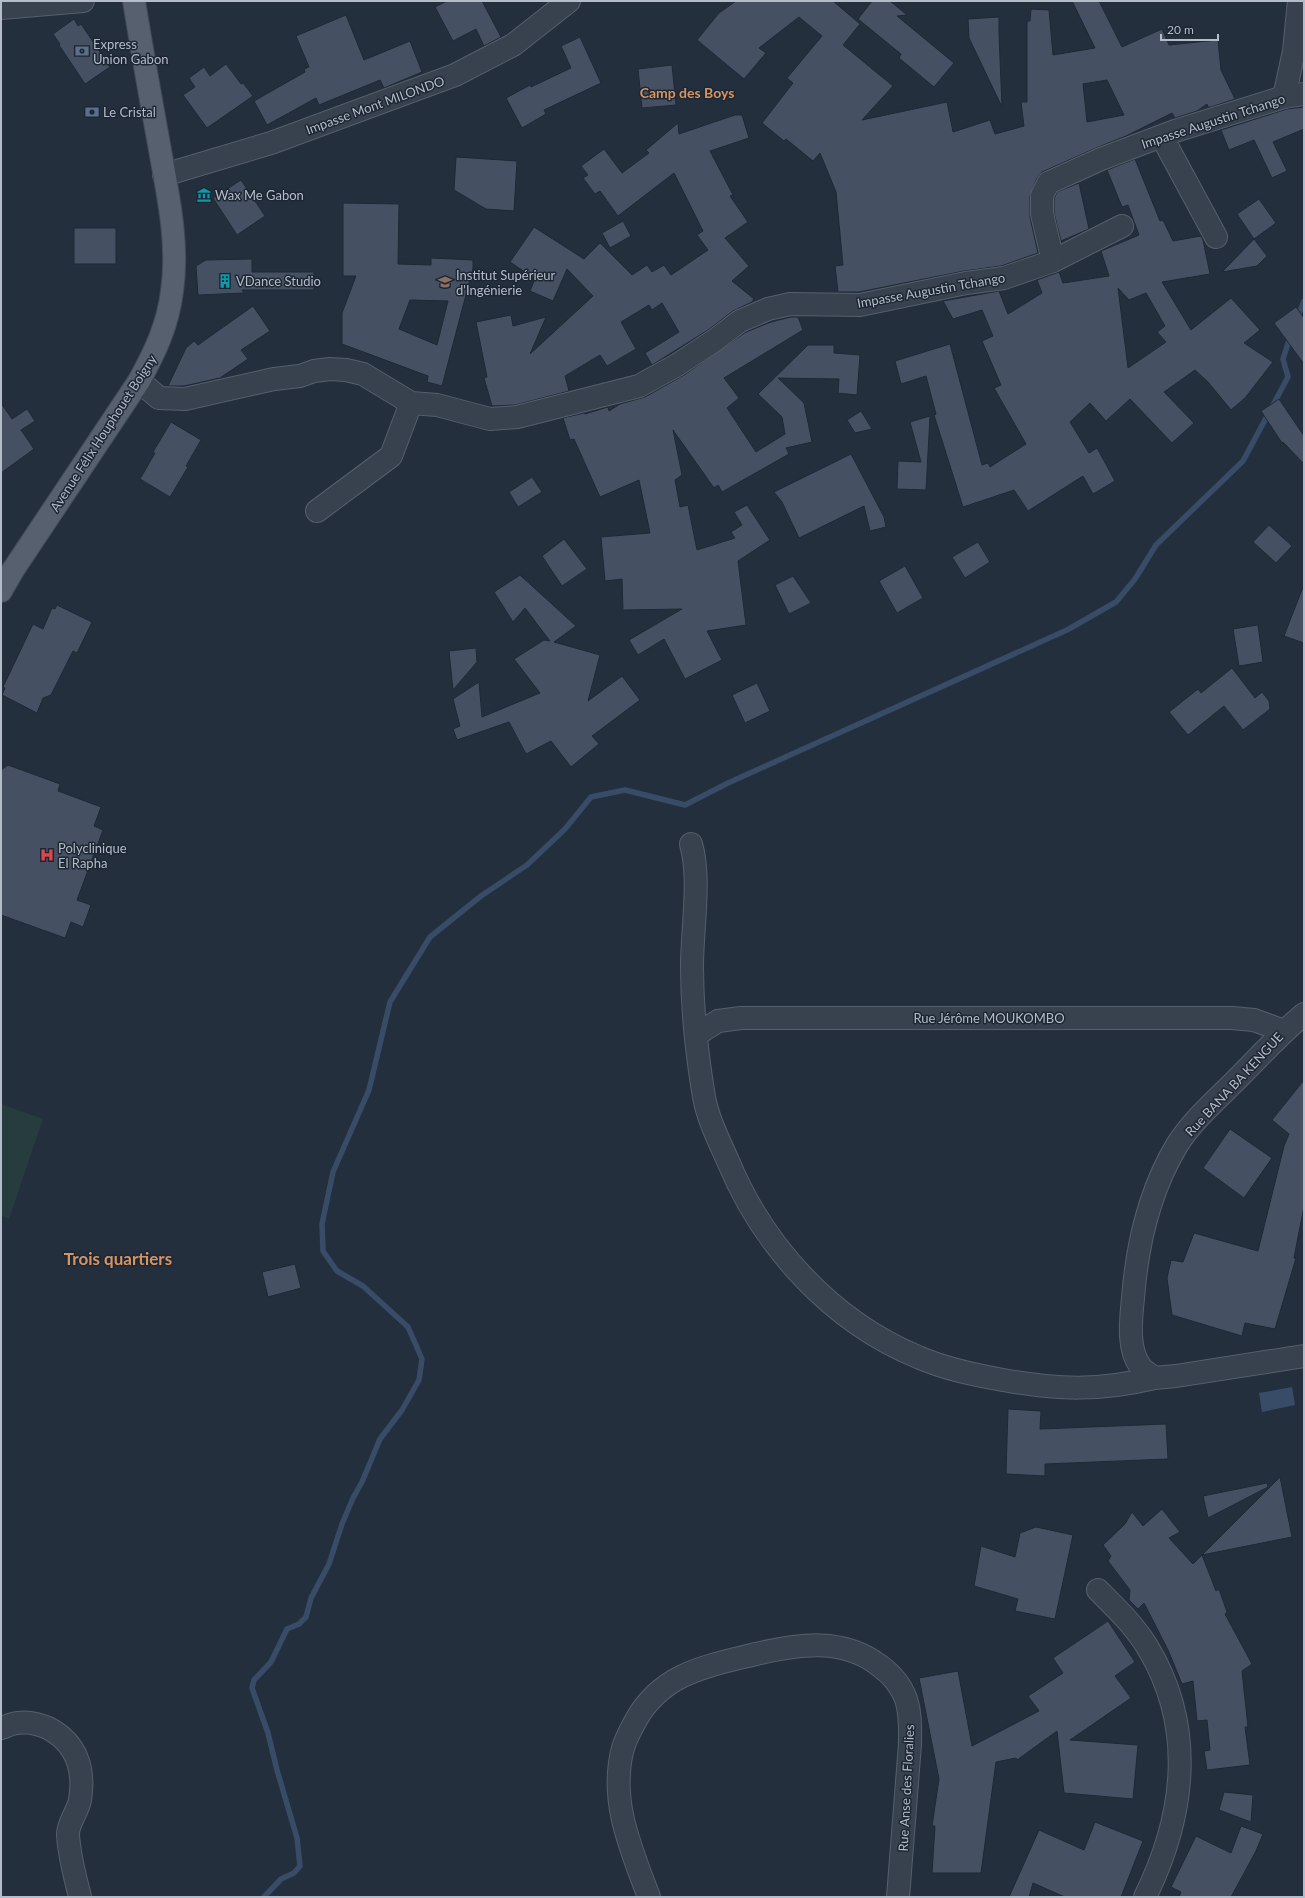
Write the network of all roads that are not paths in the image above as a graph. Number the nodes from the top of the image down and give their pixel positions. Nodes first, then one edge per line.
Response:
1 (83, 1) edge
2 (134, 1) edge
3 (569, 1) edge
4 (1299, 1) edge
5 (5, 6) edge
6 (1294, 95) edge
7 (1162, 137) junction
8 (164, 175) junction
9 (1122, 226) dead end
10 (1216, 237) dead end
11 (1054, 261) junction
12 (139, 381) junction
13 (411, 402) junction
14 (317, 511) dead end
15 (1, 592) edge
16 (691, 844) dead end
17 (1304, 1014) edge
18 (1284, 1031) junction
19 (696, 1035) junction
20 (1304, 1356) edge
21 (1154, 1378) junction
22 (1098, 1590) dead end
23 (1, 1728) edge
24 (80, 1897) edge
25 (649, 1897) edge
26 (898, 1897) edge
27 (1144, 1897) edge

1 - 5 street
2 - 8 main road, Avenue Félix Houphouet Boigny
3 - 8 street, Impasse Mont MILONDO
4 - 6 street
6 - 7 street, Impasse Augustin Tchango
7 - 10 street
7 - 11 street, Impasse Augustin Tchango
8 - 12 main road, Avenue Félix Houphouet Boigny
9 - 11 street
11 - 13 street, Impasse Augustin Tchango
12 - 13 street, Impasse Augustin Tchango
12 - 15 main road, Avenue Félix Houphouet Boigny
13 - 14 street
16 - 19 street
17 - 18 street, Rue BANA BA KENGUE
18 - 19 street, Rue Jérôme MOUKOMBO
18 - 21 street, Rue BANA BA KENGUE
19 - 21 street
20 - 21 street
22 - 27 street
23 - 24 street
25 - 26 street, Rue Anse des Floralies

